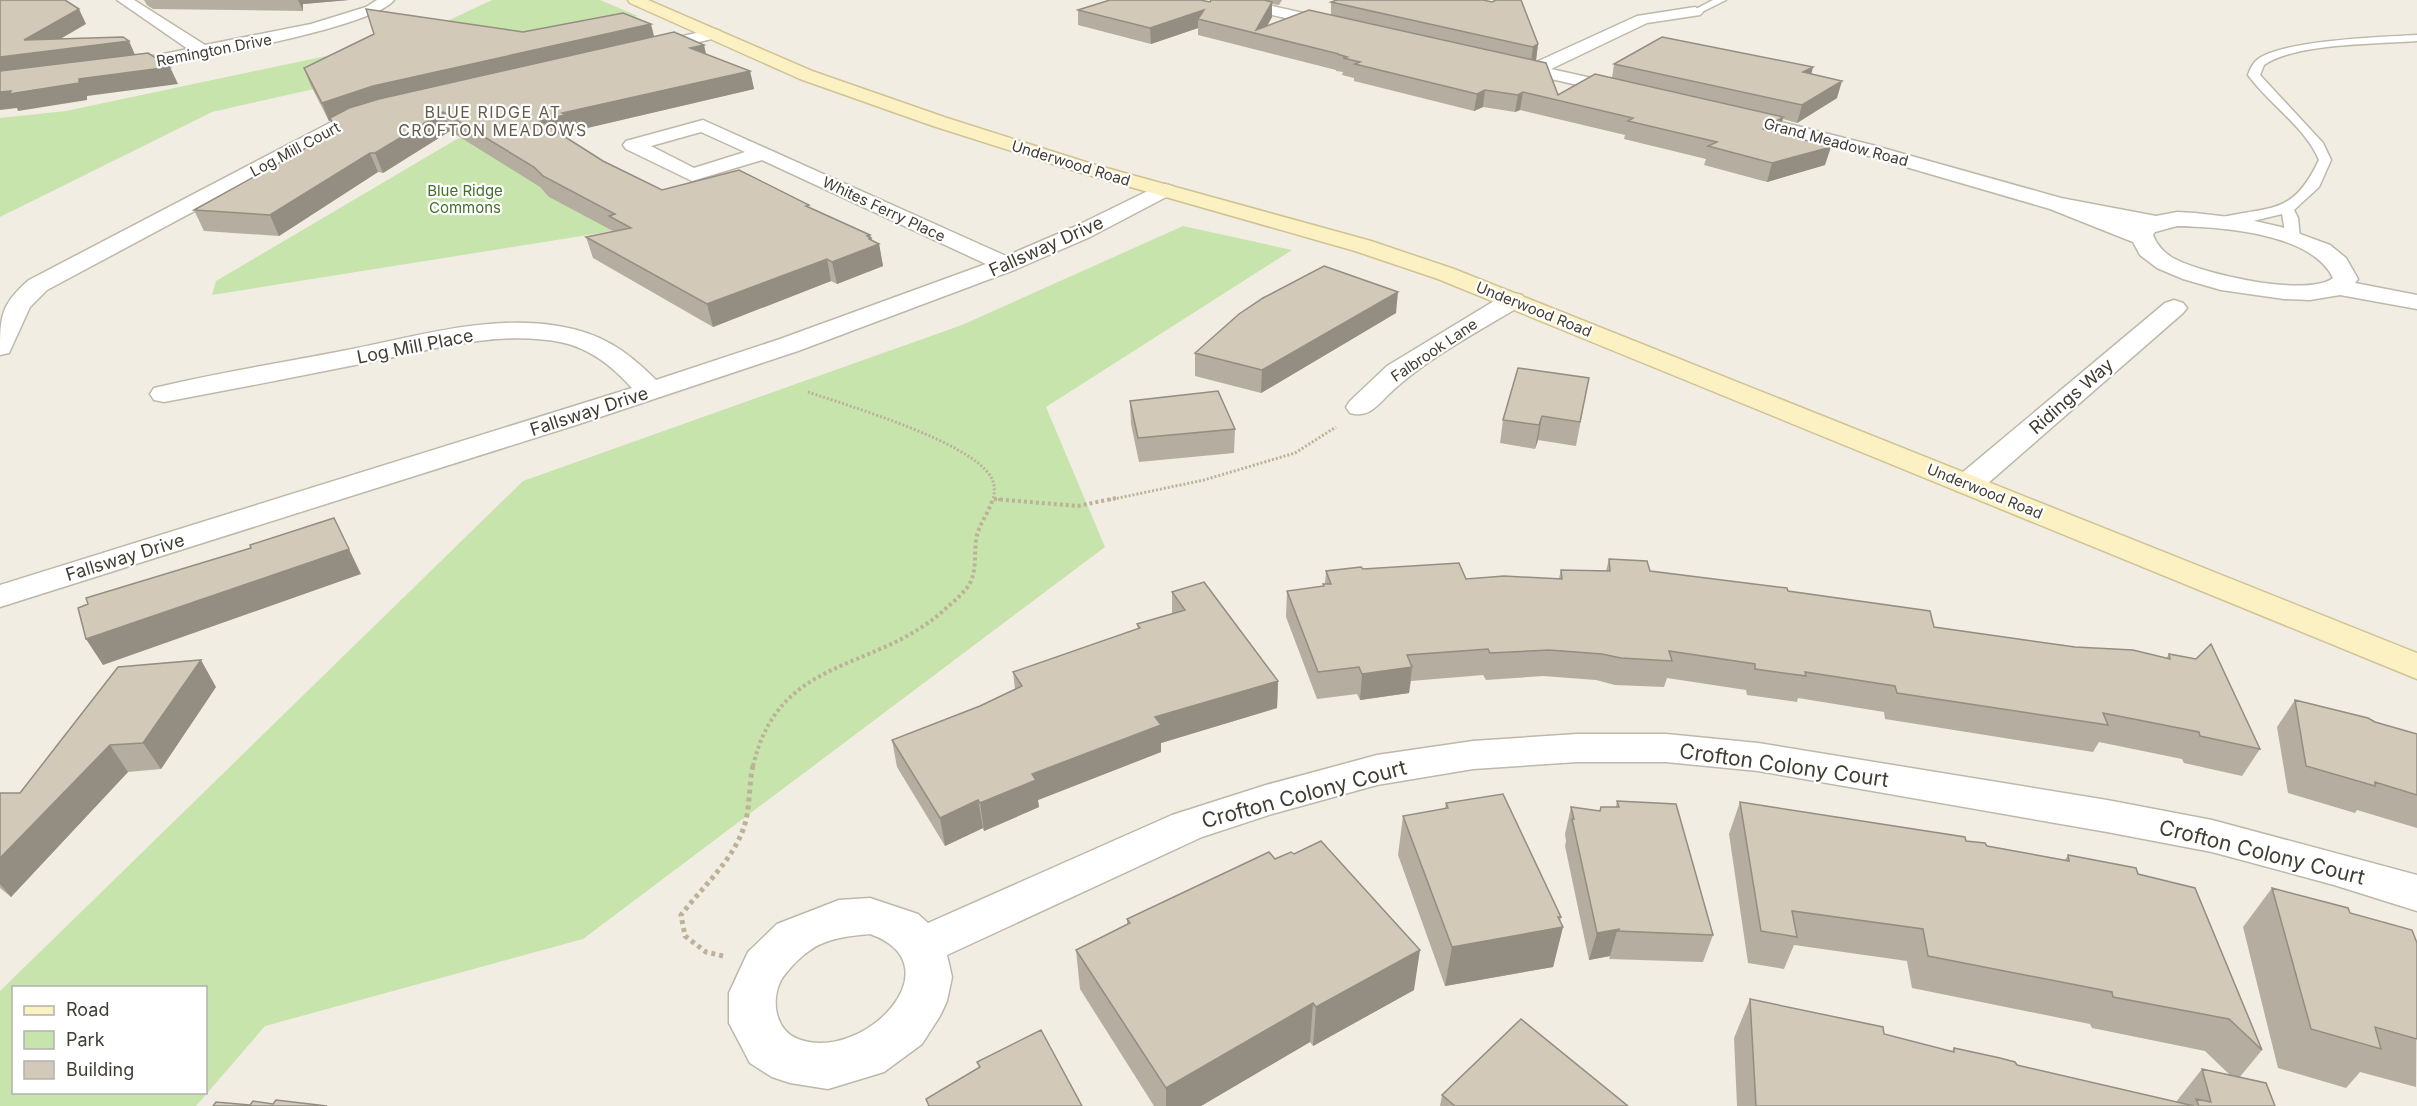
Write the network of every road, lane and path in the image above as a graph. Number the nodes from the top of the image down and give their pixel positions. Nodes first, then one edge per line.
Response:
1 (124, 0) edge
2 (387, 0) edge
3 (635, 0) edge
4 (1226, 0) edge
5 (1721, 0) edge
6 (1695, 12) joint
7 (1351, 28) edge
8 (714, 34) junction
9 (2417, 38) edge
10 (204, 52) junction
11 (633, 53) edge
12 (1488, 59) edge
13 (1534, 70) junction
14 (97, 72) edge
15 (1639, 94) edge
16 (392, 108) edge
17 (1720, 113) edge
18 (763, 153) junction
19 (1165, 190) junction
20 (2287, 209) junction
21 (2224, 221) junction
22 (2149, 230) junction
23 (2293, 238) junction
24 (1006, 265) junction
25 (2185, 271) junction
26 (2341, 279) junction
27 (2237, 287) junction
28 (2417, 294) edge
29 (1513, 300) junction
30 (2417, 302) edge
31 (2191, 304) junction
32 (0, 347) edge
33 (651, 391) junction
34 (808, 392) dead end
35 (164, 394) dead end
36 (1360, 407) joint
37 (1968, 484) junction
38 (994, 499) junction
39 (0, 596) edge
40 (2417, 667) edge
41 (2417, 893) edge
42 (922, 946) junction
43 (764, 966) junction

1 - 10 street
2 - 10 street, Remington Drive
3 - 8 street, Underwood Road
4 - 7 street
5 - 6 lane
6 - 13 street
8 - 11 street
8 - 19 street, Underwood Road
9 - 20 lane
10 - 14 street, Remington Drive
12 - 13 street
13 - 15 street
16 - 32 street, Log Mill Court
17 - 22 street, Grand Meadow Road
18 - 18 street, Whites Ferry Place
18 - 24 street, Whites Ferry Place
19 - 24 street, Fallsway Drive
19 - 29 street, Underwood Road
20 - 21 lane
20 - 23 lane
21 - 22 street, Grand Meadow Road
21 - 23 street, Grand Meadow Road
22 - 25 street
23 - 26 street, Grand Meadow Road
24 - 33 street, Fallsway Drive
25 - 27 street
25 - 31 street
26 - 27 street
26 - 28 street
26 - 30 street
27 - 31 street, Ridings Way
29 - 36 street, Falbrook Lane
29 - 37 street, Underwood Road
31 - 37 street, Ridings Way
33 - 35 street, Log Mill Place
33 - 39 street, Fallsway Drive
34 - 38 path
36 - 38 path
37 - 40 street, Underwood Road
38 - 43 path
41 - 42 street, Crofton Colony Court
42 - 43 street
42 - 43 street

